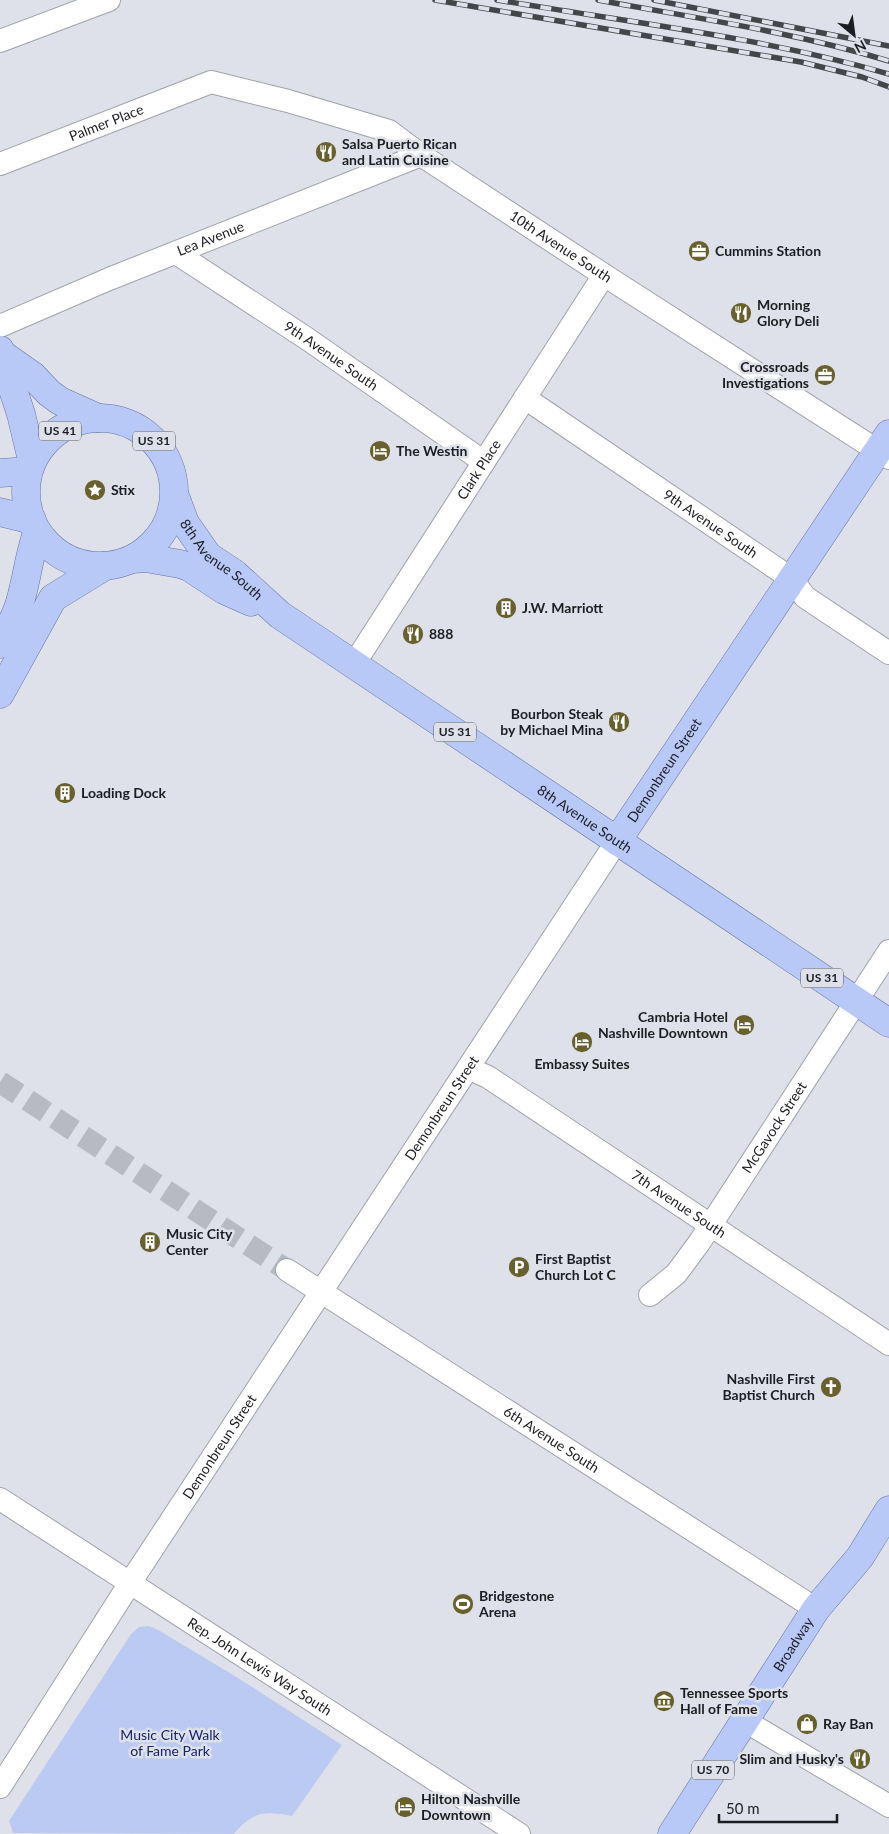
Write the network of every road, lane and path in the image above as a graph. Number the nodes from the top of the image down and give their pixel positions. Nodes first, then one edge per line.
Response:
1 (108, 0) edge
2 (0, 41) edge
3 (211, 82) joint
4 (421, 154) junction
5 (0, 164) edge
6 (176, 253) junction
7 (604, 275) junction
8 (0, 326) edge
9 (1, 353) edge
10 (525, 398) junction
11 (98, 418) junction
12 (885, 447) edge
13 (484, 462) junction
14 (30, 466) junction
15 (0, 473) edge
16 (175, 496) junction
17 (0, 512) edge
18 (34, 526) junction
19 (133, 559) junction
20 (104, 566) junction
21 (792, 578) junction
22 (280, 615) junction
23 (0, 644) edge
24 (889, 653) edge
25 (354, 664) junction
26 (0, 694) edge
27 (617, 841) junction
28 (889, 951) edge
29 (856, 1001) junction
30 (889, 1023) edge
31 (468, 1068) junction
32 (711, 1225) junction
33 (287, 1270) tunnel mouth
34 (321, 1292) junction
35 (650, 1295) dead end
36 (889, 1344) edge
37 (0, 1499) edge
38 (889, 1510) edge
39 (130, 1583) junction
40 (816, 1610) junction
41 (745, 1722) junction
42 (0, 1787) edge
43 (889, 1806) edge
44 (519, 1834) edge
45 (672, 1834) edge

1 - 2 street
3 - 4 street, 10th Avenue South
3 - 5 street, Palmer Place
4 - 6 street, Lea Avenue
4 - 7 street, 10th Avenue South
6 - 8 street, Lea Avenue
6 - 13 street, 9th Avenue South
7 - 10 street, Clark Place
7 - 12 street, 10th Avenue South
9 - 11 main road, US 31
9 - 14 main road, US 31
10 - 13 street, Clark Place
10 - 21 street, 9th Avenue South
11 - 14 main road, US 41
11 - 16 main road, US 31
12 - 21 main road, Demonbreun Street
13 - 25 street, Clark Place
14 - 15 main road
14 - 18 main road, US 31
16 - 19 main road
16 - 22 main road, 8th Avenue South / US 31
17 - 18 main road
18 - 20 main road, US 31
18 - 23 main road
19 - 20 main road, US 31
19 - 22 main road, 8th Avenue South / US 31
20 - 26 main road
21 - 24 street, 9th Avenue South
21 - 27 main road, Demonbreun Street
22 - 25 main road, 8th Avenue South / US 31
25 - 27 main road, 8th Avenue South / US 31
27 - 29 main road, 8th Avenue South / US 31
27 - 31 street, Demonbreun Street
28 - 29 street, McGavock Street
29 - 30 main road, 8th Avenue South / US 31
29 - 32 street, McGavock Street
31 - 32 street, 7th Avenue South
31 - 34 street, Demonbreun Street
32 - 35 street, McGavock Street
32 - 36 street, 7th Avenue South
33 - 34 street, 6th Avenue South
34 - 39 street, Demonbreun Street
34 - 40 street, 6th Avenue South
37 - 39 street, Rep. John Lewis Way South
38 - 40 main road, Broadway / US 70
39 - 42 street, Demonbreun Street
39 - 44 street, Rep. John Lewis Way South
40 - 41 main road, Broadway / US 70
41 - 43 street
41 - 45 main road, Broadway / US 70

